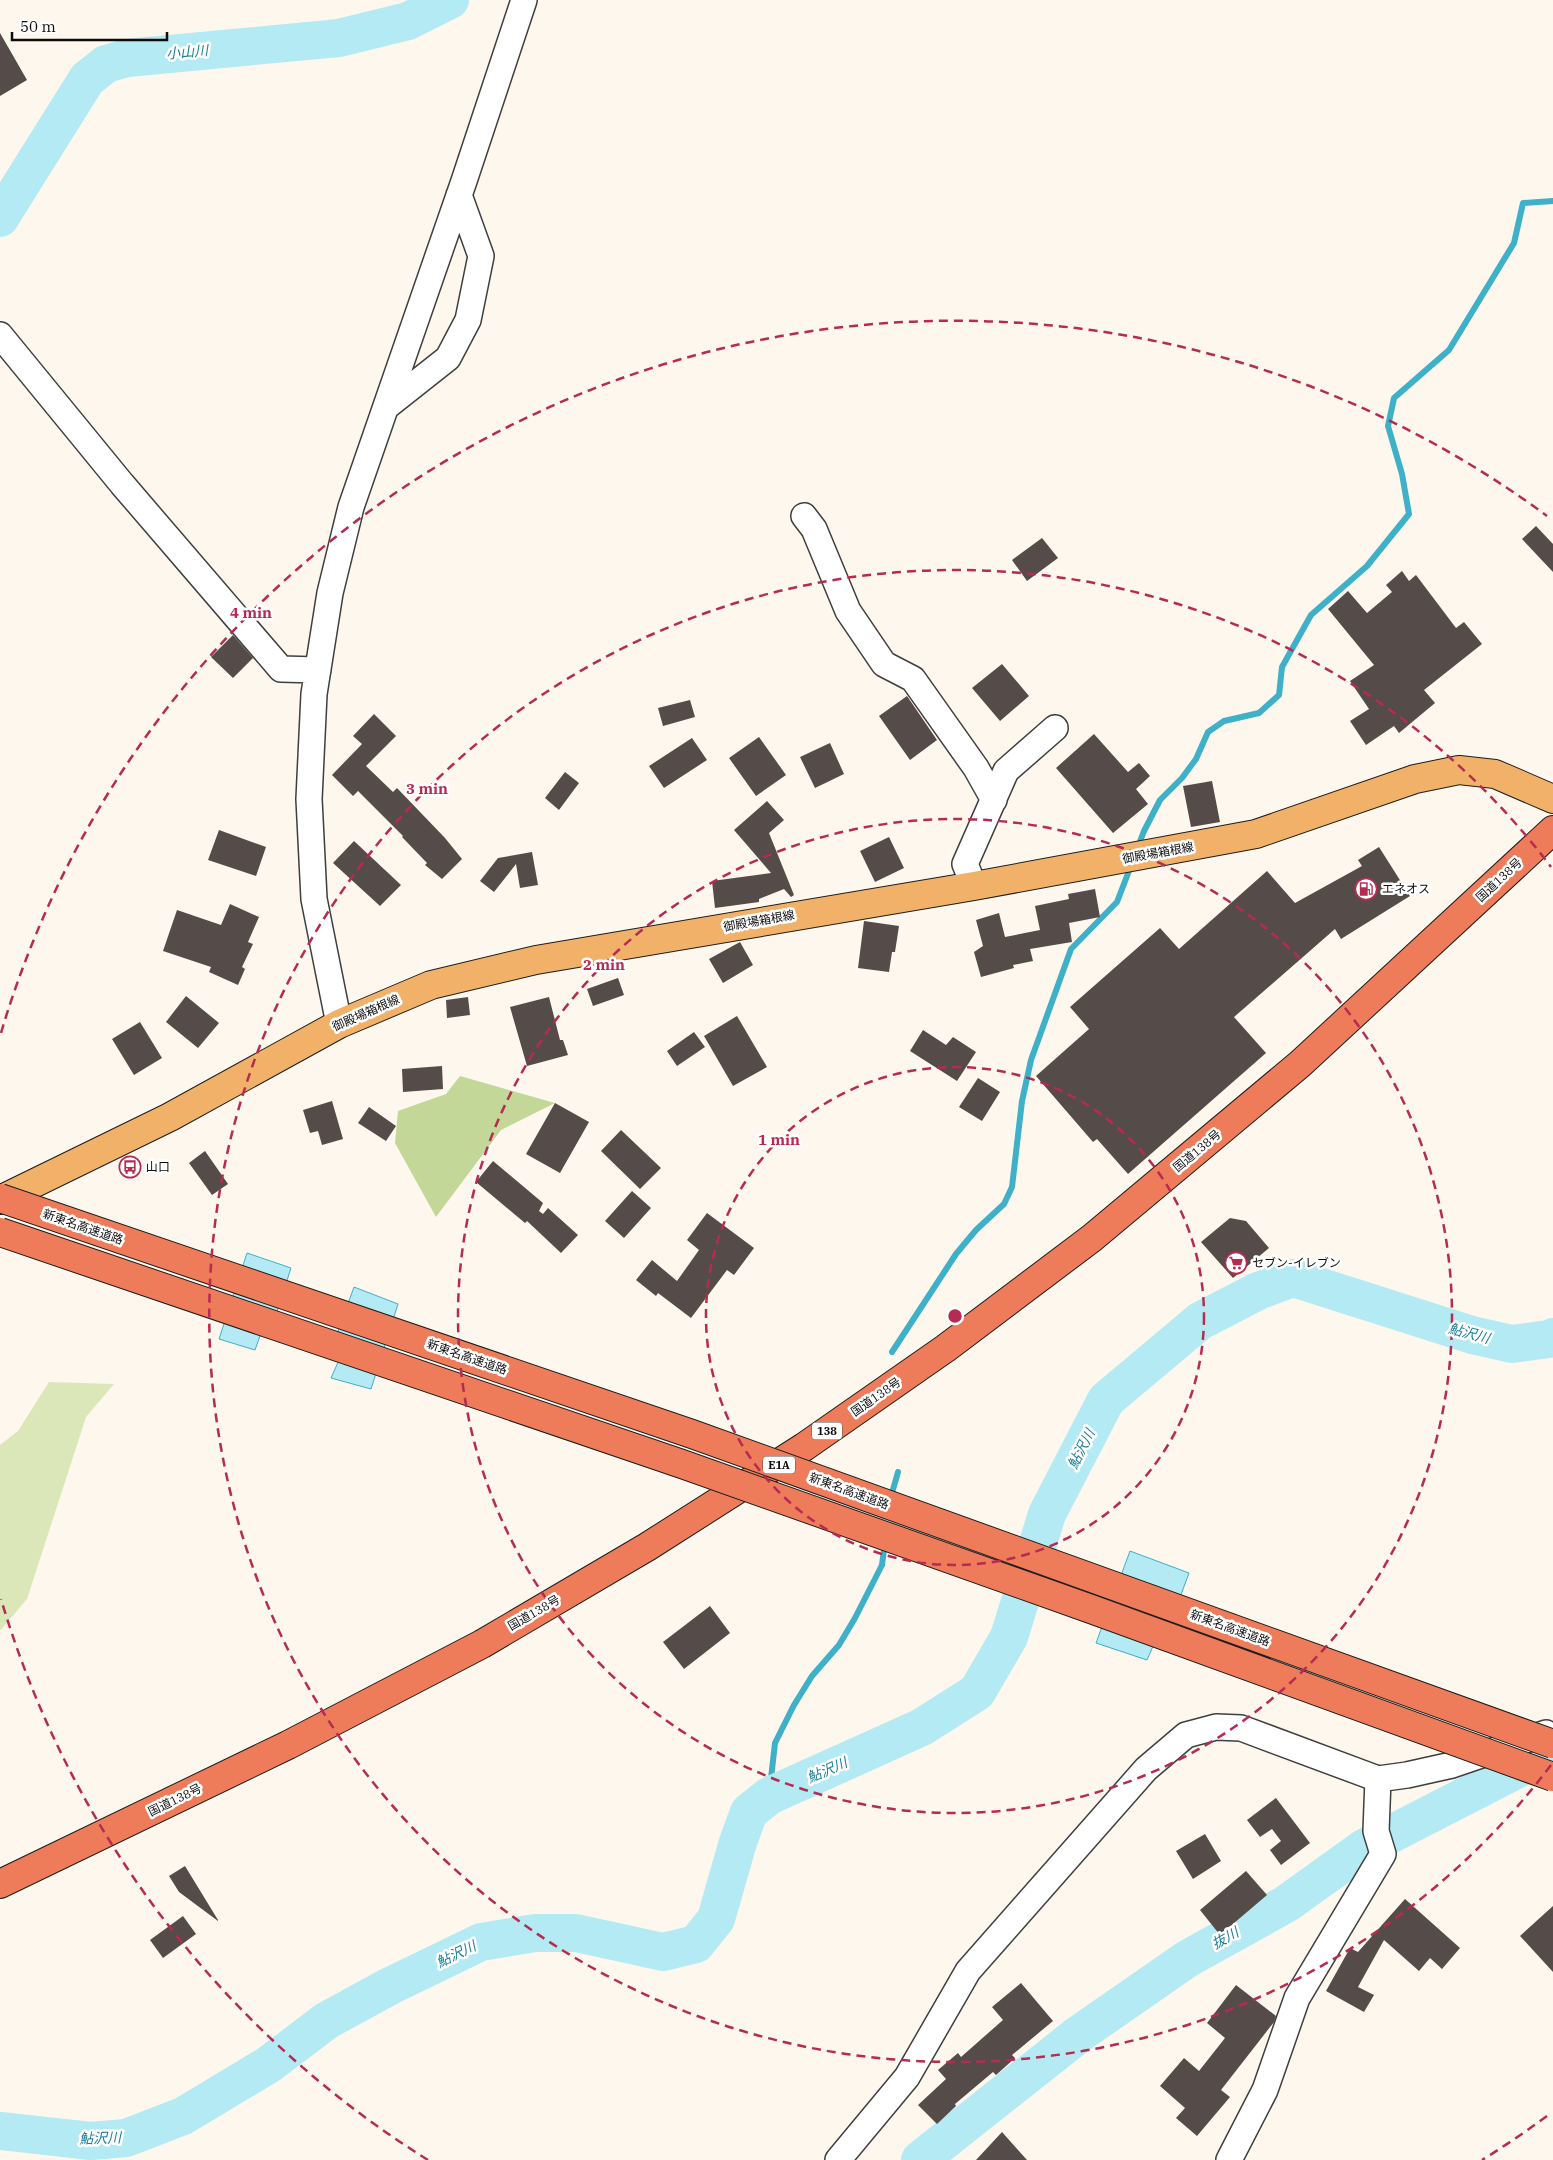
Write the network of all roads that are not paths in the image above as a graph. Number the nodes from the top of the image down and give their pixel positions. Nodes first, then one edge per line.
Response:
1 (524, 0) edge
2 (459, 195) junction
3 (2, 338) edge
4 (386, 407) junction
5 (804, 516) dead end
6 (318, 670) junction
7 (1055, 728) dead end
8 (1553, 799) edge
9 (994, 800) junction
10 (1553, 830) edge
11 (974, 886) junction
12 (339, 1024) junction
13 (0, 1199) edge
14 (0, 1232) edge
15 (1553, 1730) edge
16 (1553, 1744) edge
17 (1553, 1777) edge
18 (1378, 1779) junction
19 (0, 1884) edge
20 (838, 2160) edge
21 (1229, 2160) edge

1 - 2 street
2 - 4 street
2 - 4 street
3 - 6 street
4 - 6 street
5 - 9 street
6 - 12 street
7 - 9 street
8 - 11 main road, 御殿場箱根線
9 - 11 street
10 - 19 highway, 国道138号 / 138
11 - 12 main road, 御殿場箱根線
12 - 13 main road, 御殿場箱根線
13 - 16 highway, 新東名高速道路 / E1A, bridge
14 - 17 highway, E1A, bridge
15 - 18 street
18 - 20 street
18 - 21 street

